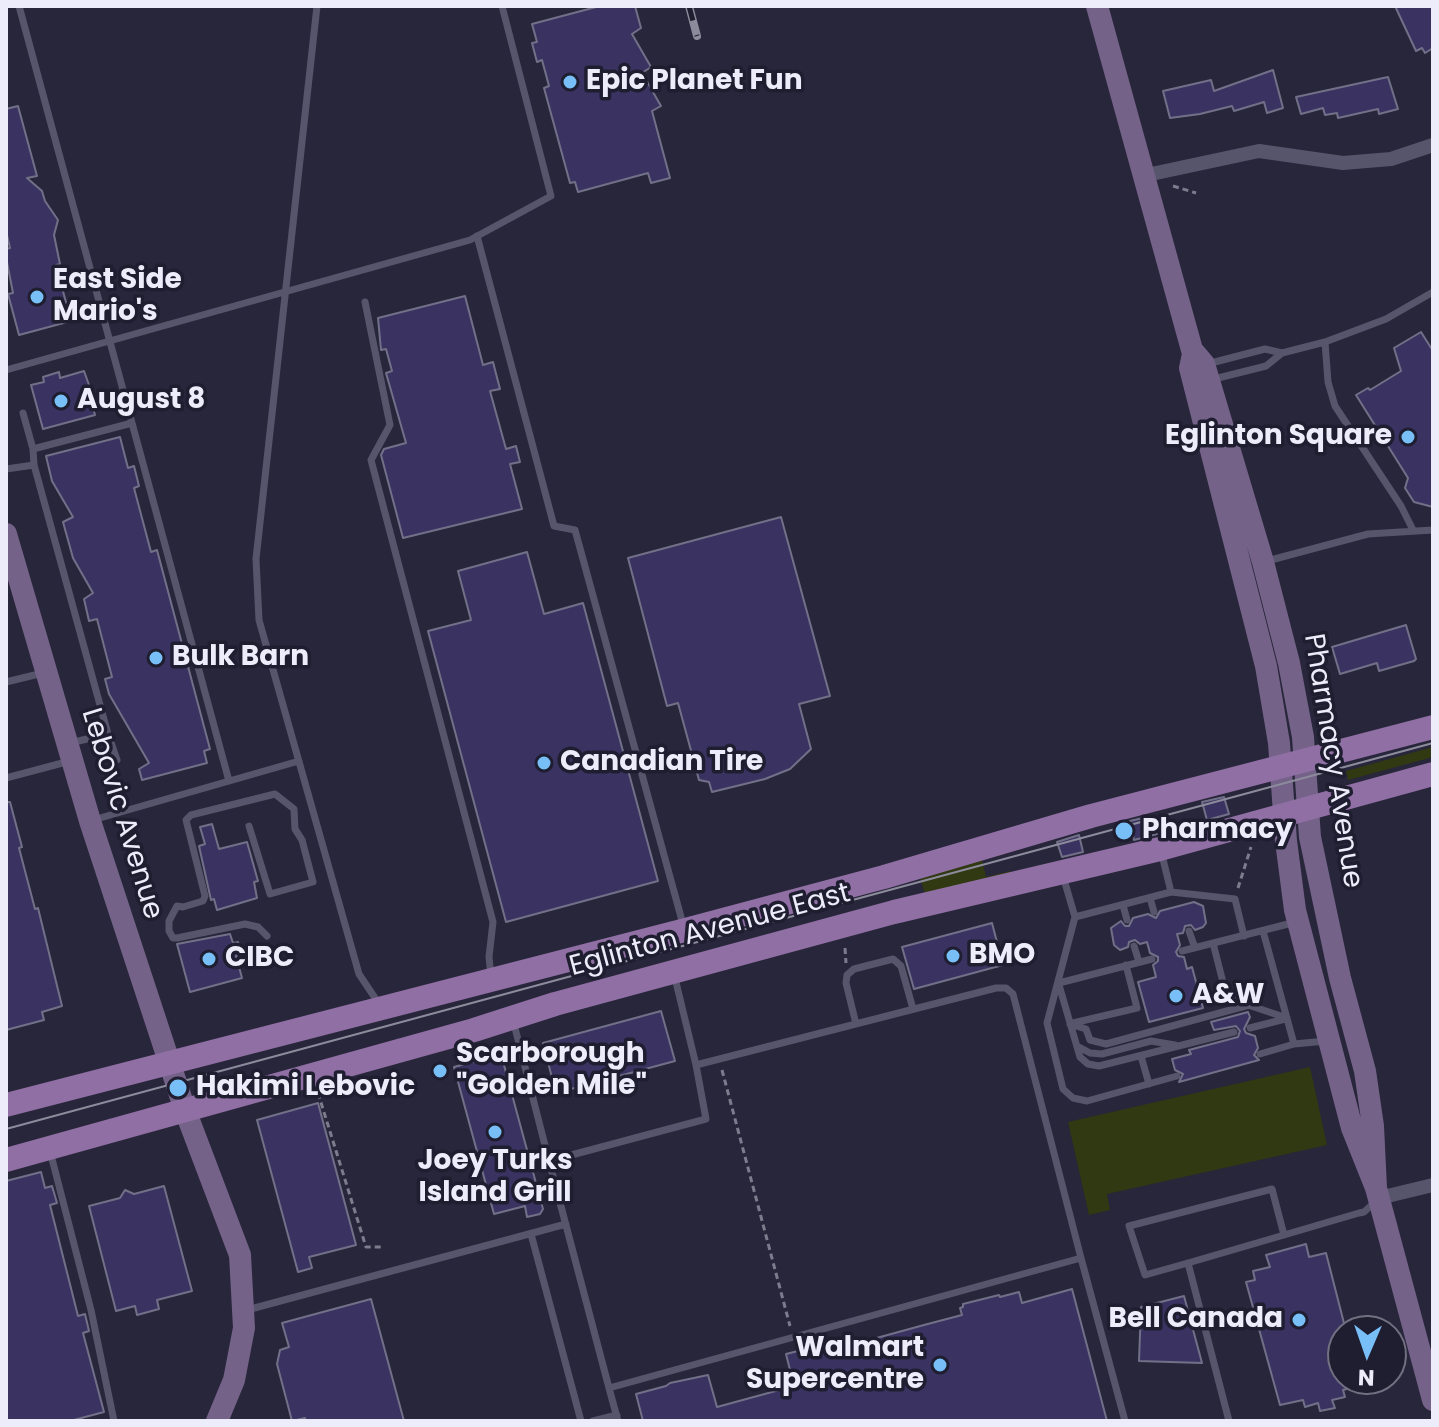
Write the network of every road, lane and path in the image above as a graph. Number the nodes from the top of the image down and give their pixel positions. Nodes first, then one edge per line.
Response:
1 (19, 6) edge
2 (317, 6) edge
3 (502, 6) edge
4 (1097, 6) edge
5 (1433, 145) edge
6 (1142, 176) junction
7 (1169, 185) dead end
8 (1196, 193) dead end
9 (477, 236) junction
10 (286, 291) junction
11 (1433, 292) edge
12 (365, 302) dead end
13 (110, 341) junction
14 (1325, 342) junction
15 (1282, 353) junction
16 (6, 370) edge
17 (1198, 370) junction
18 (23, 413) dead end
19 (132, 423) junction
20 (33, 449) junction
21 (34, 465) junction
22 (6, 469) edge
23 (1413, 530) junction
24 (1433, 530) edge
25 (6, 534) edge
26 (1263, 562) junction
27 (46, 672) junction
28 (6, 682) edge
29 (1433, 727) edge
30 (108, 734) junction
31 (70, 752) junction
32 (117, 760) dead end
33 (1305, 760) junction
34 (299, 761) junction
35 (1281, 766) junction
36 (1433, 774) edge
37 (6, 778) edge
38 (229, 781) junction
39 (1308, 808) junction
40 (1284, 815) junction
41 (90, 821) junction
42 (249, 826) dead end
43 (1251, 847) dead end
44 (1160, 849) junction
45 (1062, 872) junction
46 (1236, 891) dead end
47 (1174, 893) junction
48 (1150, 898) junction
49 (1123, 905) junction
50 (1182, 905) dead end
51 (1154, 912) dead end
52 (1075, 917) junction
53 (1127, 920) dead end
54 (1298, 922) junction
55 (685, 930) junction
56 (1189, 931) dead end
57 (1263, 931) junction
58 (267, 936) dead end
59 (1244, 936) junction
60 (1213, 943) junction
61 (1134, 946) dead end
62 (1195, 948) junction
63 (1182, 951) dead end
64 (1152, 959) dead end
65 (1139, 962) junction
66 (1126, 965) junction
67 (673, 972) junction
68 (491, 978) junction
69 (1059, 983) junction
70 (1249, 1005) junction
71 (381, 1008) junction
72 (913, 1009) junction
73 (1287, 1018) junction
74 (512, 1019) junction
75 (856, 1024) junction
76 (1070, 1024) junction
77 (1250, 1028) dead end
78 (1234, 1032) dead end
79 (1328, 1041) junction
80 (1294, 1044) junction
81 (1077, 1046) junction
82 (1179, 1046) junction
83 (1260, 1054) dead end
84 (1141, 1056) junction
85 (719, 1059) junction
86 (170, 1063) junction
87 (696, 1065) junction
88 (1177, 1076) dead end
89 (1149, 1084) junction
90 (317, 1091) dead end
91 (6, 1105) edge
92 (185, 1110) junction
93 (49, 1148) junction
94 (6, 1160) edge
95 (549, 1161) junction
96 (1433, 1185) edge
97 (1377, 1193) junction
98 (566, 1224) junction
99 (531, 1234) junction
100 (1284, 1235) junction
101 (382, 1247) dead end
102 (1081, 1258) junction
103 (1188, 1263) junction
104 (243, 1311) junction
105 (793, 1337) junction
106 (609, 1388) junction
107 (1433, 1400) edge
108 (617, 1418) edge
109 (114, 1421) edge
110 (217, 1421) edge
111 (581, 1421) edge
112 (593, 1421) edge
113 (1125, 1421) edge
114 (1229, 1421) edge

1 - 13 lane
2 - 10 lane
3 - 9 lane
4 - 6 street, Pharmacy Avenue
5 - 6 street
6 - 17 street, Pharmacy Avenue
7 - 8 path
9 - 10 lane
9 - 55 lane
10 - 13 lane
10 - 34 lane
11 - 14 lane
12 - 68 lane
13 - 16 lane
13 - 19 lane
14 - 15 lane
14 - 23 lane
15 - 17 lane
15 - 17 lane
17 - 26 street, Pharmacy Avenue
17 - 35 street, Pharmacy Avenue
18 - 20 lane
19 - 20 lane
19 - 38 lane
20 - 21 lane
21 - 22 lane
21 - 30 lane
23 - 24 lane
23 - 26 lane
25 - 27 street, Lebovic Avenue
26 - 33 street, Pharmacy Avenue
27 - 28 lane
27 - 31 street, Lebovic Avenue
29 - 33 main road, Eglinton Avenue East
30 - 31 lane
30 - 32 lane
31 - 37 lane
31 - 41 street, Lebovic Avenue
33 - 35 main road, Eglinton Avenue East
33 - 39 street, Pharmacy Avenue
34 - 38 lane
34 - 71 lane
35 - 40 street, Pharmacy Avenue
35 - 55 main road, Eglinton Avenue East
36 - 39 main road, Eglinton Avenue East
38 - 41 lane
39 - 40 main road, Eglinton Avenue East
39 - 97 street, Pharmacy Avenue
40 - 44 main road, Eglinton Avenue East
40 - 54 street, Pharmacy Avenue
41 - 86 street, Lebovic Avenue
42 - 58 lane
43 - 46 path
44 - 45 main road, Eglinton Avenue East
44 - 47 lane
45 - 52 lane
45 - 67 main road, Eglinton Avenue East
47 - 48 lane
47 - 50 lane
47 - 59 lane
48 - 49 lane
48 - 51 lane
49 - 52 lane
49 - 53 lane
52 - 69 lane
54 - 57 lane
54 - 79 street, Pharmacy Avenue
55 - 68 main road, Eglinton Avenue East
56 - 62 lane
57 - 59 lane
57 - 73 lane
59 - 60 lane
60 - 62 lane
60 - 70 lane
61 - 65 lane
62 - 63 lane
64 - 65 lane
65 - 66 lane
66 - 69 lane
66 - 76 lane
67 - 74 main road, Eglinton Avenue East
67 - 87 lane
68 - 71 main road, Eglinton Avenue East
69 - 76 lane
69 - 89 lane
70 - 73 lane
70 - 76 lane
71 - 86 main road, Eglinton Avenue East
72 - 75 lane
72 - 75 lane
72 - 102 lane
73 - 77 lane
73 - 80 lane
74 - 92 main road, Eglinton Avenue East
74 - 95 lane
75 - 85 lane
76 - 81 lane
78 - 82 lane
79 - 80 lane
79 - 97 street, Pharmacy Avenue
80 - 83 lane
81 - 82 lane
81 - 84 lane
82 - 84 lane
84 - 89 lane
85 - 87 lane
85 - 105 path
86 - 91 main road, Eglinton Avenue East
86 - 92 street, Lebovic Avenue
87 - 95 lane
88 - 89 lane
90 - 101 path
92 - 93 main road, Eglinton Avenue East
92 - 104 street, Lebovic Avenue
93 - 94 main road, Eglinton Avenue East
93 - 109 lane
95 - 98 lane
96 - 97 street
97 - 100 lane
97 - 107 street, Pharmacy Avenue
98 - 99 lane
98 - 106 lane
99 - 104 lane
99 - 111 lane
100 - 103 lane
100 - 103 lane
102 - 105 lane
102 - 113 lane
103 - 114 lane
104 - 110 street, Lebovic Avenue
105 - 106 lane
106 - 108 lane
108 - 112 lane

